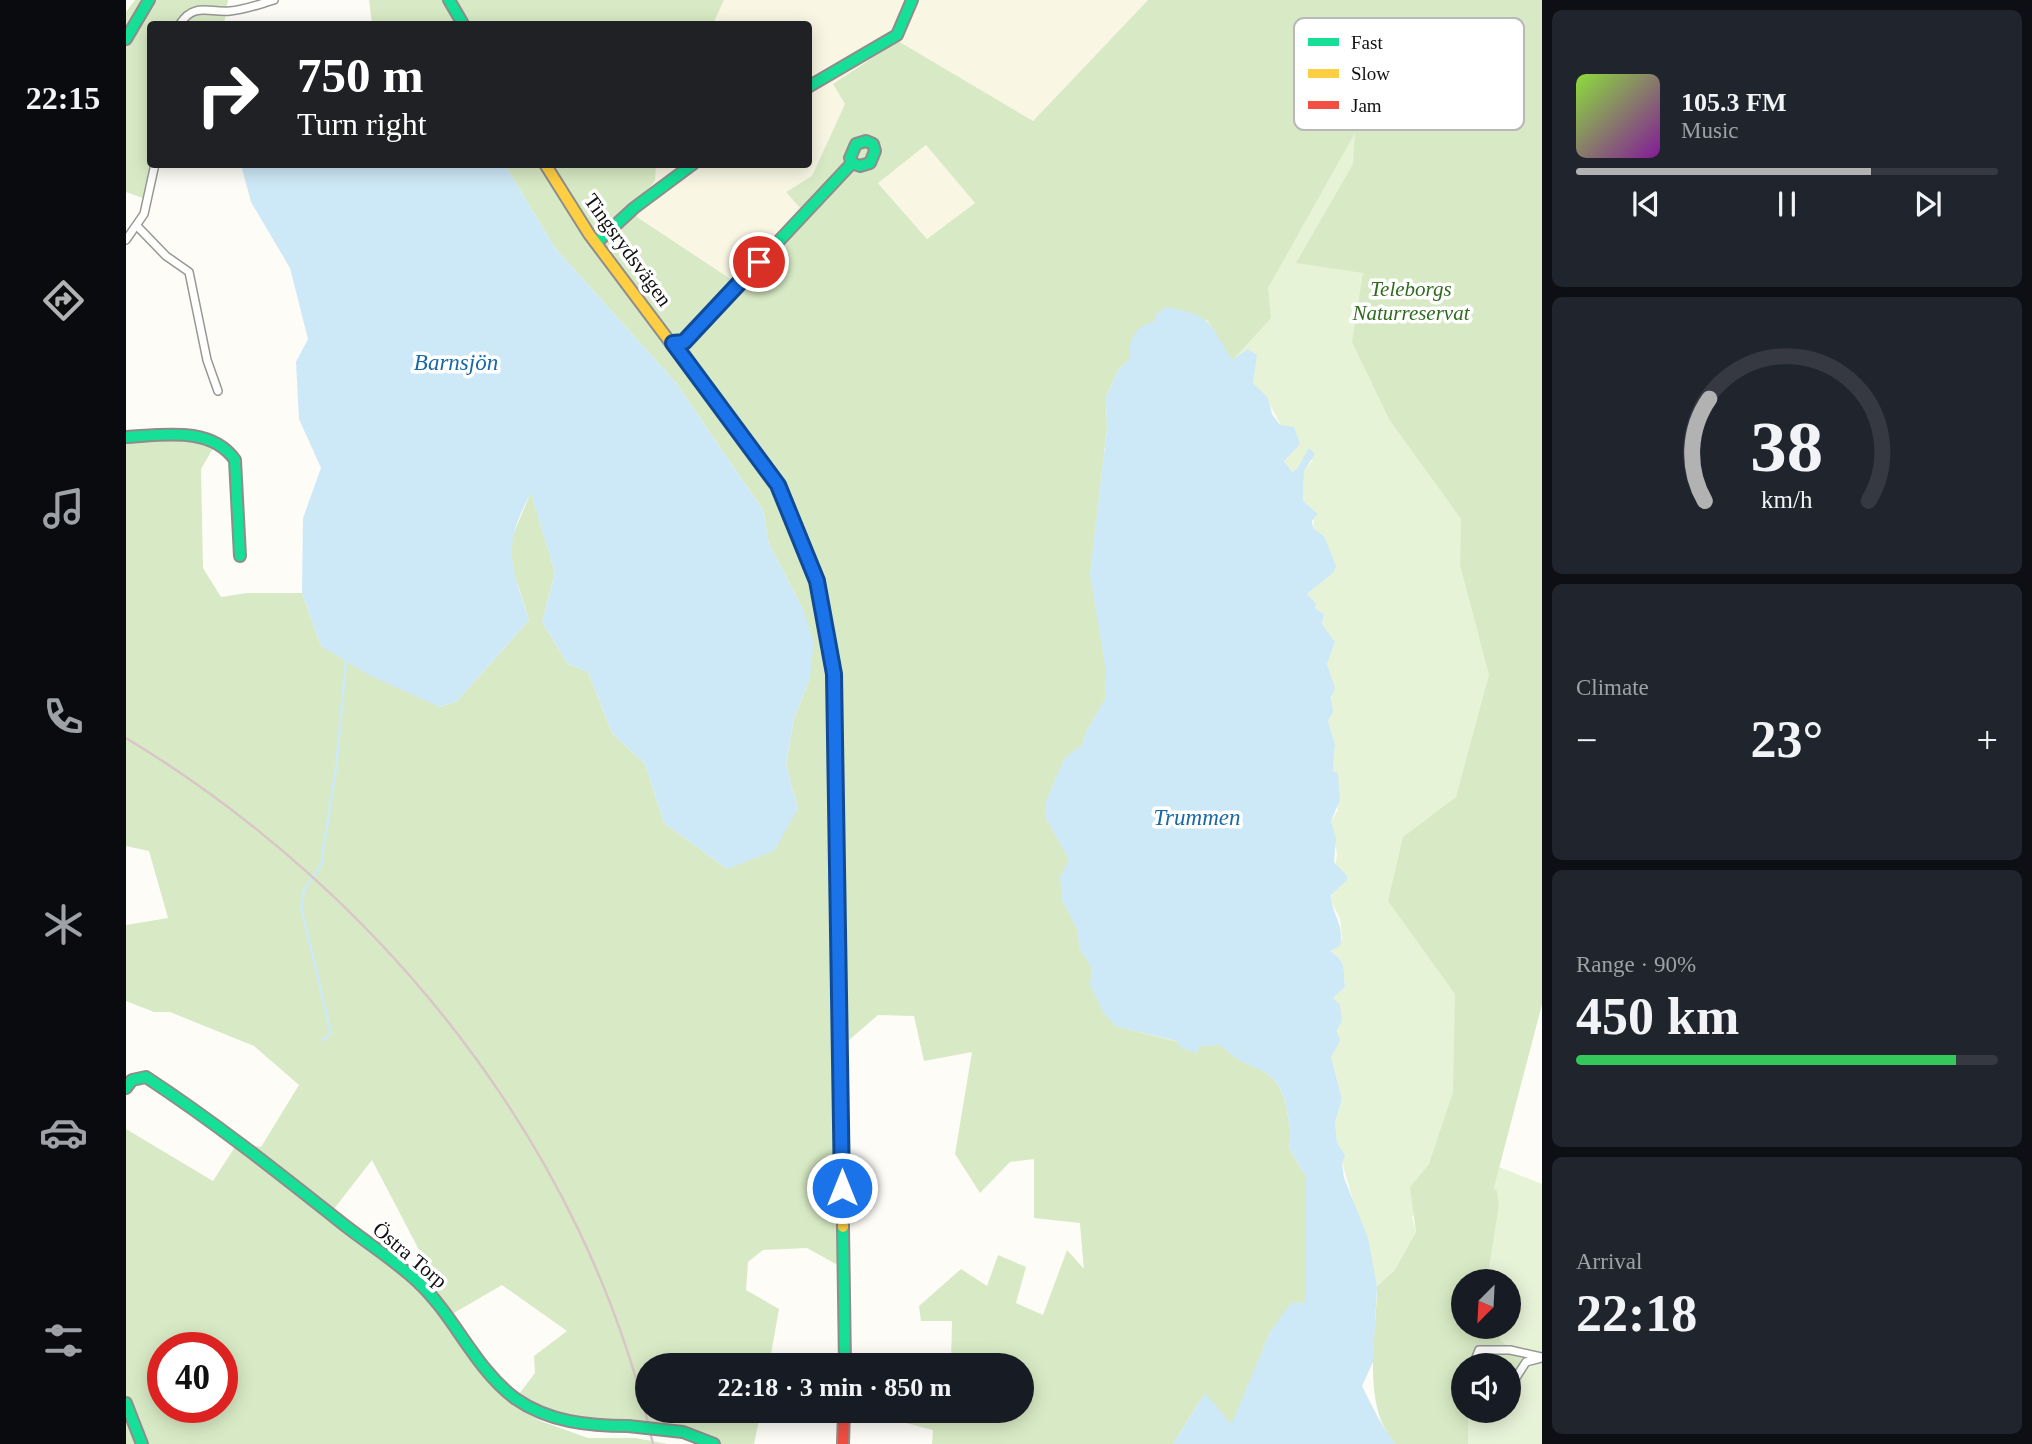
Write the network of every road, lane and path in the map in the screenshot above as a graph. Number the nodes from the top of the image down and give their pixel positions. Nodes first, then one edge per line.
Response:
1 (149, 0) edge
2 (274, 0) edge
3 (449, 0) edge
4 (912, 0) edge
5 (182, 21) edge
6 (461, 21) edge
7 (126, 39) edge
8 (812, 84) edge
9 (852, 163) dead end
10 (154, 168) edge
11 (548, 168) edge
12 (688, 168) edge
13 (138, 227) junction
14 (126, 240) edge
15 (596, 243) junction
16 (673, 343) junction
17 (218, 391) dead end
18 (126, 437) edge
19 (240, 556) dead end
20 (126, 1088) edge
21 (845, 1353) edge
22 (1478, 1353) edge
23 (1521, 1370) edge
24 (126, 1403) edge
25 (843, 1423) edge
26 (142, 1444) edge
27 (714, 1444) edge
28 (842, 1444) edge

1 - 7 street
2 - 5 street
3 - 6 street
4 - 8 street
9 - 16 street
10 - 13 street
11 - 15 street, Tingsrydsvägen
12 - 15 street
13 - 14 street
13 - 17 street
15 - 16 street, Tingsrydsvägen
16 - 21 street, Tingsrydsvägen
18 - 19 street
20 - 27 street, Östra Torp, bridge
22 - 23 street
24 - 26 street
25 - 28 street

